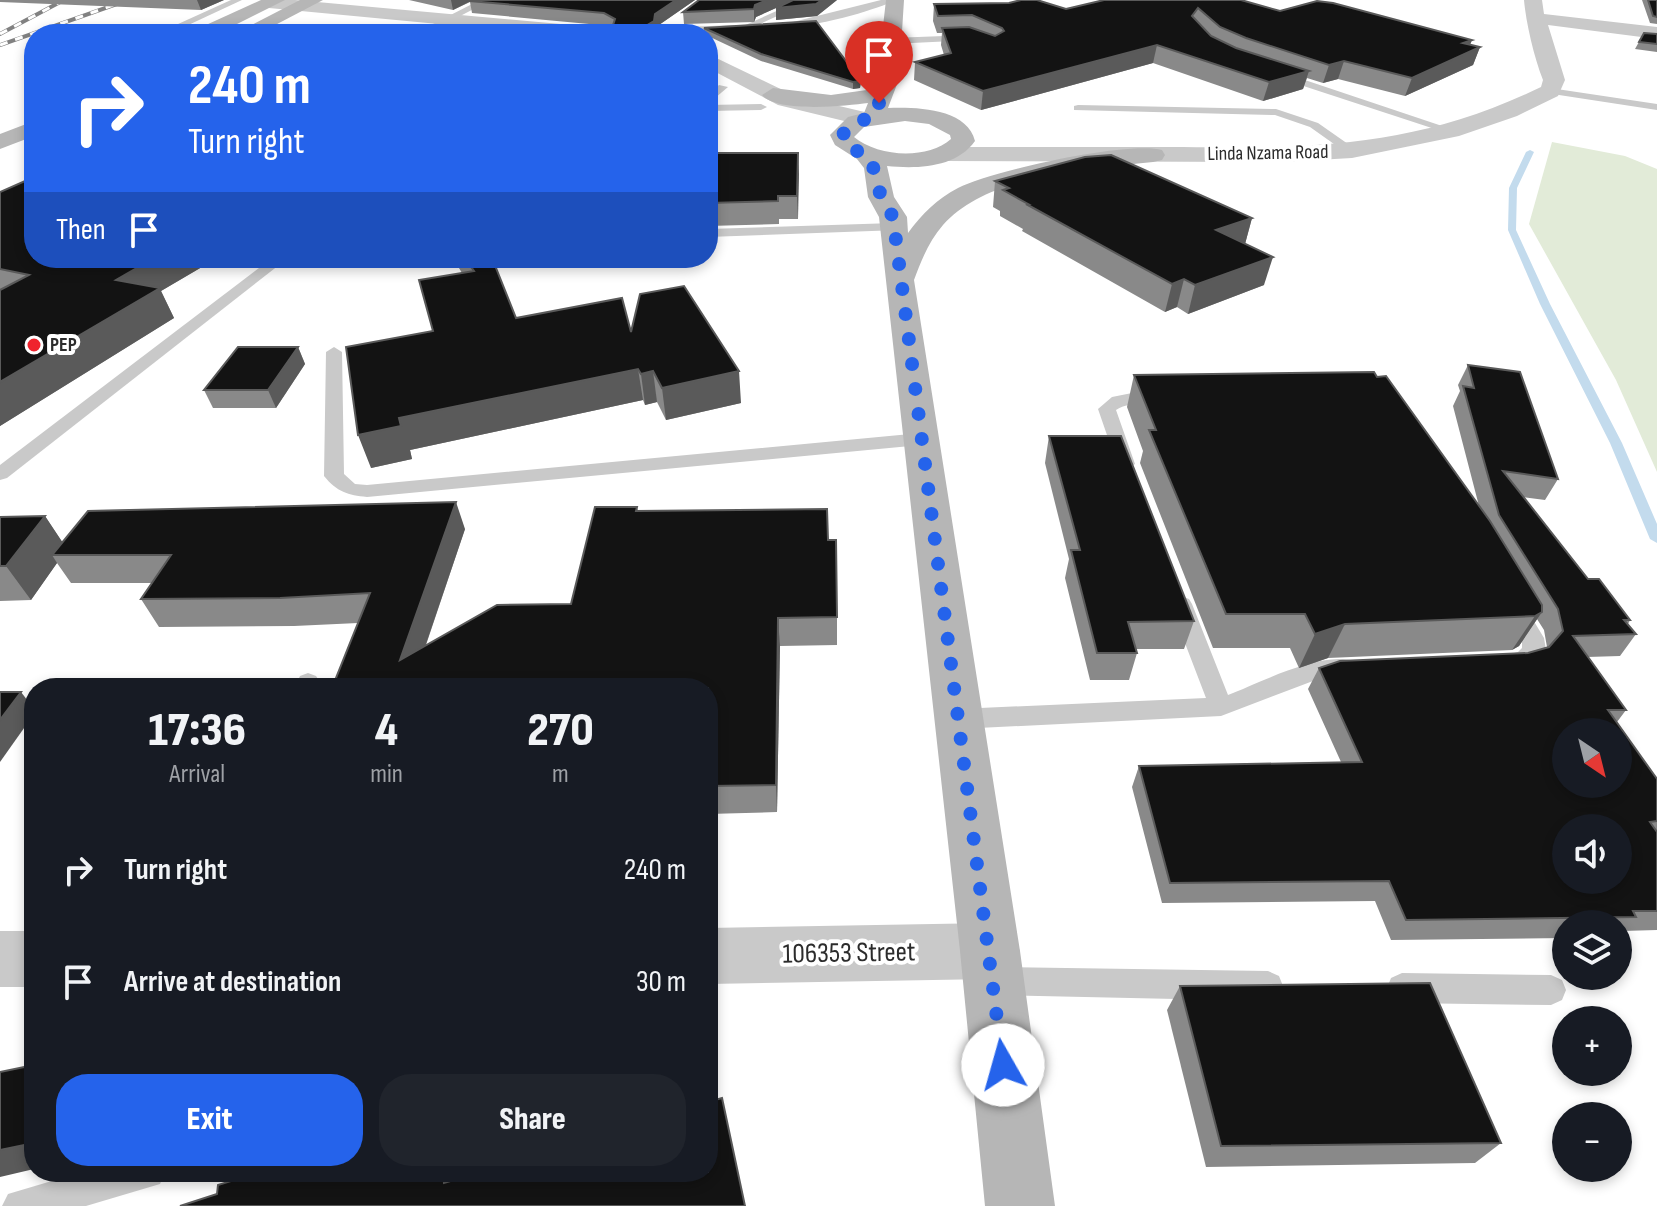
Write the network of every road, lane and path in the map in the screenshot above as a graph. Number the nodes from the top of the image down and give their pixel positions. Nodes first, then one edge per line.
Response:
1 (487, 0) edge
2 (809, 0) edge
3 (893, 0) edge
4 (308, 3) edge
5 (862, 4) edge
6 (260, 5) edge
7 (223, 7) junction
8 (1533, 9) edge
9 (683, 16) dead end
10 (443, 22) junction
11 (184, 24) edge
12 (222, 24) edge
13 (248, 24) edge
14 (454, 24) edge
15 (466, 24) edge
16 (671, 24) edge
17 (746, 27) junction
18 (718, 29) edge
19 (1657, 33) edge
20 (891, 41) junction
21 (932, 41) junction
22 (984, 43) edge
23 (960, 54) edge
24 (1546, 62) junction
25 (1263, 69) edge
26 (718, 80) edge
27 (885, 86) junction
28 (1550, 91) junction
29 (767, 101) junction
30 (718, 107) edge
31 (1657, 107) edge
32 (1078, 108) dead end
33 (24, 113) edge
34 (869, 118) junction
35 (933, 118) junction
36 (1421, 121) junction
37 (0, 122) edge
38 (957, 128) junction
39 (1451, 131) junction
40 (24, 132) edge
41 (0, 142) edge
42 (1344, 144) junction
43 (856, 150) junction
44 (940, 155) junction
45 (1153, 155) junction
46 (894, 222) junction
47 (718, 232) edge
48 (268, 268) edge
49 (899, 280) junction
50 (334, 352) dead end
51 (1174, 397) edge
52 (921, 439) junction
53 (0, 474) edge
54 (1135, 487) edge
55 (1502, 584) edge
56 (1175, 590) edge
57 (1484, 663) edge
58 (1366, 666) edge
59 (1221, 707) junction
60 (958, 719) junction
61 (718, 956) edge
62 (0, 959) edge
63 (24, 959) edge
64 (992, 966) junction
65 (1296, 986) edge
66 (1376, 987) edge
67 (1551, 990) dead end
68 (110, 1182) edge
69 (20, 1206) edge
70 (1020, 1206) edge

1 - 10 lane
2 - 17 lane
3 - 5 lane
3 - 20 street
4 - 6 street
4 - 10 street
5 - 17 lane
6 - 7 lane
6 - 7 lane
6 - 10 street
6 - 12 street
6 - 13 street
7 - 11 lane
8 - 19 street
8 - 24 street
9 - 16 lane
10 - 14 street
10 - 15 street
17 - 18 lane
20 - 21 lane
20 - 27 street
21 - 22 lane
21 - 23 lane
24 - 28 street
24 - 36 street, Linda Nzama Road
25 - 36 lane
26 - 29 street
27 - 29 street
27 - 34 street
27 - 35 street
28 - 31 lane
28 - 39 street, Linda Nzama Road
29 - 30 lane
29 - 34 street
29 - 43 street
32 - 42 lane
33 - 37 street
34 - 35 street
34 - 43 street
35 - 38 street
36 - 39 lane
36 - 42 street, Linda Nzama Road
38 - 42 street, Linda Nzama Road
38 - 44 street
39 - 42 street, Linda Nzama Road
40 - 41 street
42 - 45 street, Linda Nzama Road
43 - 44 street
43 - 46 street
44 - 45 street, Linda Nzama Road
44 - 46 street
45 - 49 street
46 - 47 lane
46 - 49 street
48 - 53 lane
49 - 52 street
50 - 52 lane
51 - 54 lane
52 - 60 street
55 - 57 lane
56 - 59 lane
58 - 59 lane
59 - 60 lane
60 - 64 street
61 - 64 street, 106353 Street
62 - 63 street
64 - 65 lane
64 - 70 street
66 - 67 lane
68 - 69 lane

